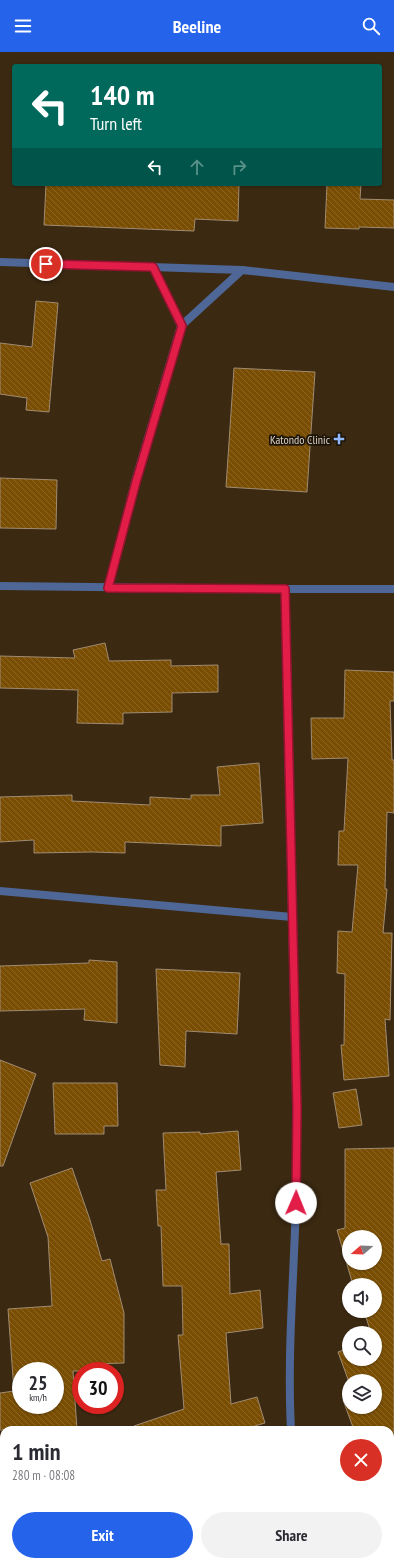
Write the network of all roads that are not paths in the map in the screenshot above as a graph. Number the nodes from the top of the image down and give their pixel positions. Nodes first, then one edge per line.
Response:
1 (0, 262) edge
2 (153, 267) junction
3 (242, 270) junction
4 (394, 287) edge
5 (182, 326) junction
6 (0, 586) edge
7 (108, 588) junction
8 (285, 589) junction
9 (394, 589) edge
10 (0, 891) edge
11 (292, 917) junction
12 (291, 1426) edge

1 - 2 street
2 - 3 street
2 - 5 street
3 - 4 street
3 - 5 street
5 - 7 street
6 - 7 street
7 - 8 street
8 - 9 street
8 - 11 street
10 - 11 street
11 - 12 street

